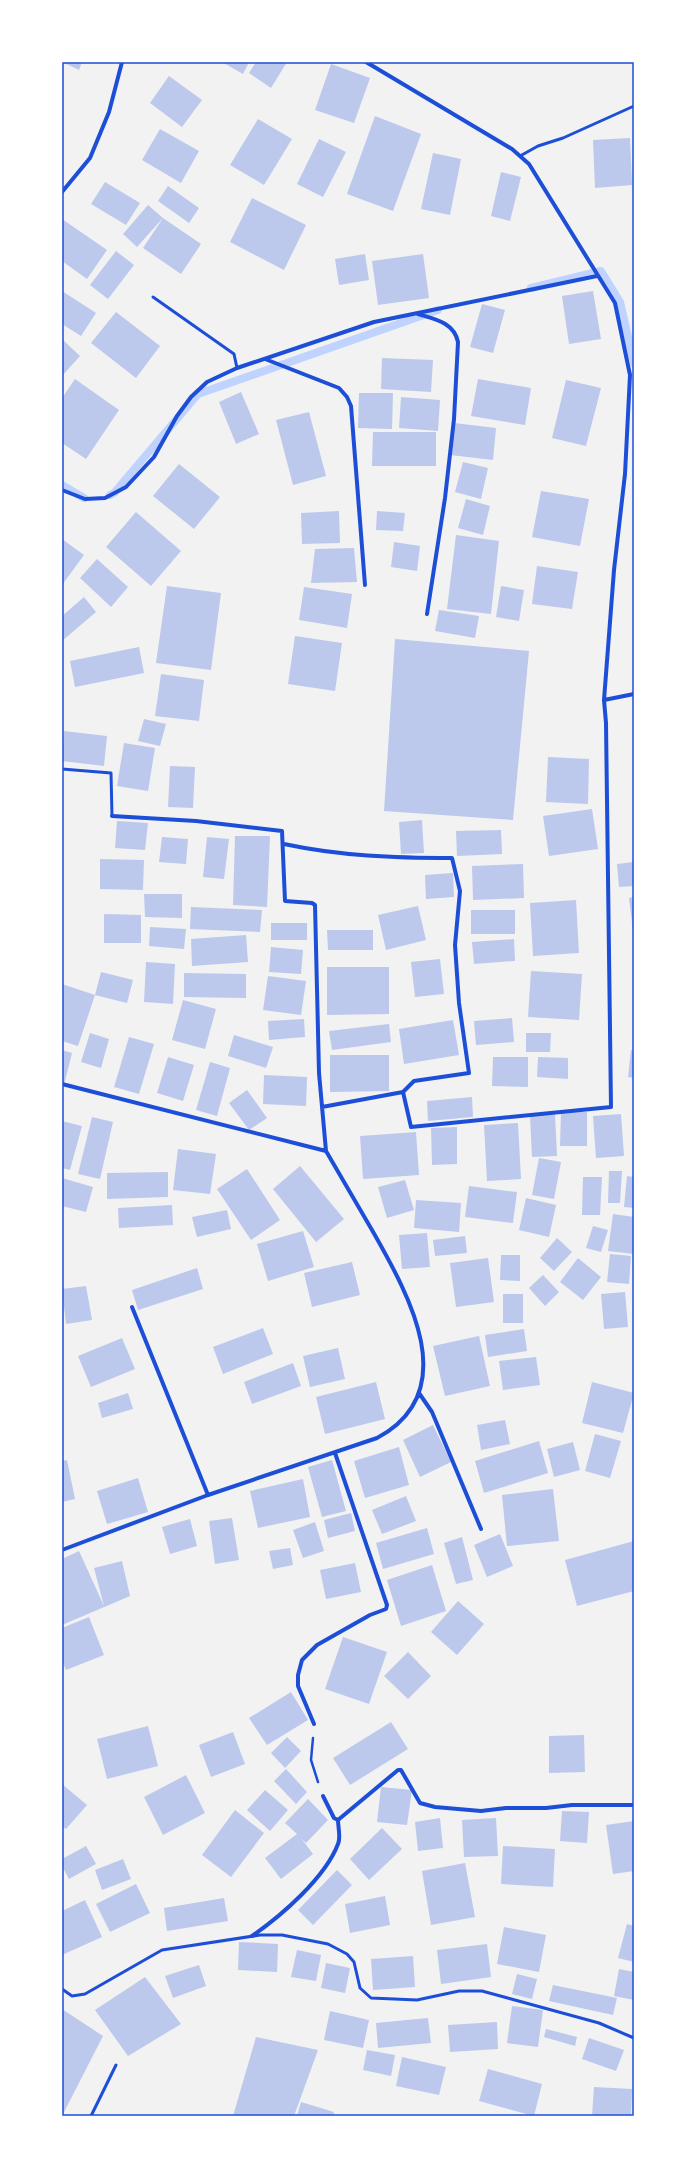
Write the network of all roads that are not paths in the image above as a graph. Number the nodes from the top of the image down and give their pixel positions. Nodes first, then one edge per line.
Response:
1 (122, 62) edge
2 (366, 62) edge
3 (634, 106) edge
4 (520, 156) junction
5 (62, 192) edge
6 (597, 276) junction
7 (153, 297) dead end
8 (417, 313) junction
9 (265, 358) junction
10 (237, 368) junction
11 (632, 375) edge
12 (62, 490) edge
13 (365, 585) dead end
14 (427, 614) dead end
15 (634, 694) edge
16 (604, 700) junction
17 (62, 769) edge
18 (112, 816) joint
19 (284, 844) junction
20 (62, 1084) edge
21 (403, 1092) junction
22 (322, 1107) junction
23 (326, 1151) junction
24 (132, 1307) dead end
25 (419, 1393) junction
26 (335, 1453) junction
27 (208, 1495) junction
28 (481, 1530) dead end
29 (62, 1550) edge
30 (314, 1724) road end
31 (323, 1796) road end
32 (634, 1805) edge
33 (338, 1820) junction
34 (252, 1936) junction
35 (62, 1989) edge
36 (634, 2038) edge
37 (116, 2065) dead end
38 (92, 2116) edge

1 - 5 street
2 - 4 street
3 - 4 lane
4 - 6 street
6 - 8 street
6 - 11 street
7 - 10 lane
8 - 9 street
8 - 14 street
9 - 10 street
9 - 13 street
10 - 12 street
11 - 16 street
15 - 16 street
16 - 21 street
17 - 18 lane
18 - 19 street
19 - 21 street
19 - 22 street
20 - 23 street
21 - 22 street
22 - 23 street
23 - 25 street
24 - 27 street
25 - 26 street
25 - 28 street
26 - 27 street
26 - 30 street
27 - 29 street
31 - 33 street
32 - 33 street
33 - 34 street
34 - 35 lane
34 - 36 lane
37 - 38 lane

